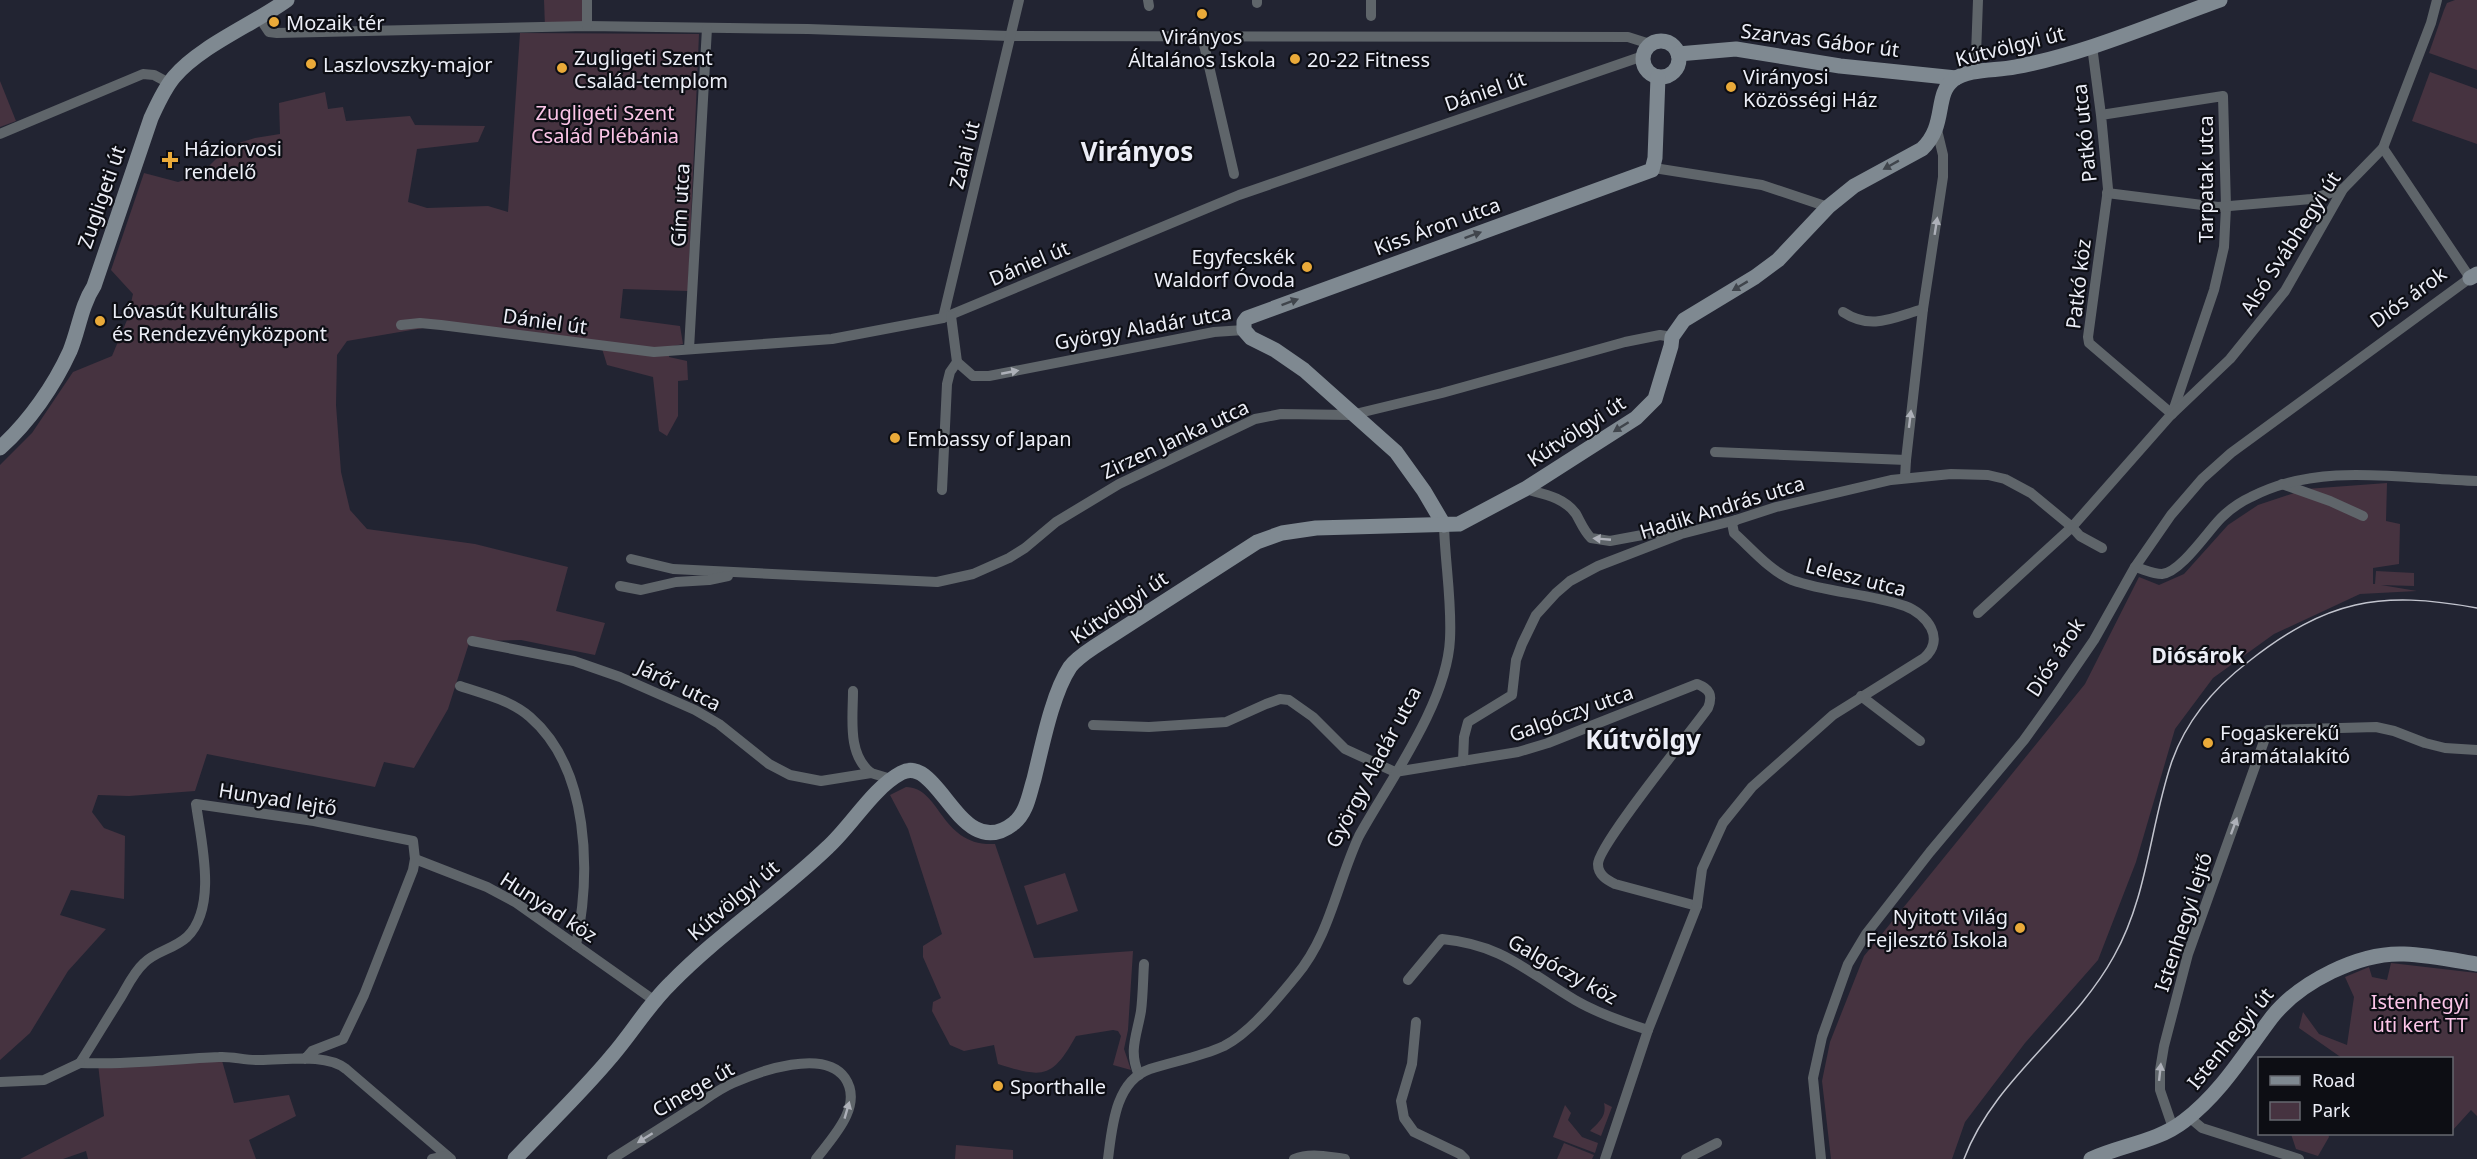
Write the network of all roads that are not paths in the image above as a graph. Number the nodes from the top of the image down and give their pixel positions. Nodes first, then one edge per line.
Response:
1 (287, 0) edge
2 (587, 0) edge
3 (1019, 0) edge
4 (1371, 0) edge
5 (1978, 0) edge
6 (2220, 0) edge
7 (2437, 0) edge
8 (1371, 16) dead end
9 (259, 17) junction
10 (587, 26) junction
11 (707, 28) junction
12 (1008, 36) junction
13 (1202, 36) junction
14 (2092, 46) junction
15 (1646, 50) junction
16 (1678, 54) junction
17 (1976, 56) dead end
18 (1658, 77) junction
19 (1956, 78) junction
20 (169, 83) junction
21 (2101, 115) junction
22 (1936, 130) junction
23 (0, 134) edge
24 (2383, 148) junction
25 (1654, 168) junction
26 (1234, 174) dead end
27 (2343, 189) junction
28 (2107, 193) junction
29 (1828, 207) junction
30 (2226, 207) junction
31 (2474, 276) edge
32 (1923, 309) junction
33 (1843, 312) dead end
34 (947, 317) junction
35 (401, 325) dead end
36 (1244, 330) junction
37 (1672, 337) junction
38 (689, 348) junction
39 (957, 362) junction
40 (2172, 414) junction
41 (1351, 415) junction
42 (0, 448) edge
43 (1715, 452) dead end
44 (1905, 460) junction
45 (1905, 477) junction
46 (2477, 481) edge
47 (2282, 484) junction
48 (1525, 489) junction
49 (942, 490) dead end
50 (2363, 516) dead end
51 (1736, 520) junction
52 (2068, 524) junction
53 (1444, 525) junction
54 (1681, 534) junction
55 (2102, 548) dead end
56 (631, 559) dead end
57 (2135, 567) junction
58 (743, 573) junction
59 (620, 586) dead end
60 (1978, 613) dead end
61 (472, 641) dead end
62 (460, 686) dead end
63 (853, 691) dead end
64 (1861, 696) junction
65 (1093, 725) dead end
66 (1920, 741) dead end
67 (2477, 750) edge
68 (1463, 761) junction
69 (871, 772) junction
70 (1395, 772) junction
71 (891, 779) junction
72 (415, 859) junction
73 (1697, 906) junction
74 (576, 945) junction
75 (1144, 964) dead end
76 (2477, 964) edge
77 (1408, 980) dead end
78 (655, 1001) junction
79 (1416, 1022) dead end
80 (1648, 1030) junction
81 (305, 1059) junction
82 (80, 1063) junction
83 (1139, 1075) junction
84 (0, 1082) edge
85 (2189, 1117) junction
86 (2173, 1128) junction
87 (1717, 1143) dead end
88 (2281, 1156) edge
89 (449, 1157) edge
90 (432, 1159) edge
91 (515, 1159) edge
92 (612, 1159) edge
93 (816, 1159) edge
94 (1108, 1159) edge
95 (1294, 1159) edge
96 (1345, 1159) edge
97 (1465, 1159) edge
98 (1605, 1159) edge
99 (1686, 1159) edge
100 (1821, 1159) edge
101 (2091, 1159) edge
102 (2299, 1159) edge

1 - 9 street, Zugligeti út
2 - 10 street
3 - 12 street, Zalai út
4 - 8 street
5 - 17 street
6 - 14 street, Kútvölgyi út
7 - 24 street, Alsó Svábhegyi út
9 - 10 street
9 - 20 street, Zugligeti út
10 - 11 street
11 - 12 street
11 - 38 street, Gím utca
12 - 13 street
12 - 34 street, Zalai út
13 - 15 street
13 - 26 street
14 - 19 street, Kútvölgyi út
14 - 21 street, Patkó utca
15 - 16 street
15 - 18 street
15 - 34 street, Dániel út
16 - 18 street
16 - 19 street, Szarvas Gábor út
18 - 25 street
19 - 22 street, Kútvölgyi út
20 - 23 street
20 - 42 street, Zugligeti út
21 - 28 street, Patkó utca
21 - 30 street, Tarpatak utca
22 -> 29 street, Kútvölgyi út
32 -> 22 street
24 - 27 street, Alsó Svábhegyi út
24 - 31 street
25 - 29 street
36 -> 25 street, Kiss Áron utca
27 - 30 street, Patkó utca
27 - 40 street, Alsó Svábhegyi út
28 - 30 street, Patkó utca
28 - 40 street, Patkó köz
29 -> 37 street, Kútvölgyi út
30 - 40 street, Tarpatak utca
31 - 57 street, Diós árok
32 - 33 street
44 -> 32 street
34 - 38 street, Dániel út
34 - 39 street, Zalai út
35 - 38 street, Dániel út
39 -> 36 street, György Aladár utca
36 - 41 street, György Aladár utca
37 - 41 street, Zirzen Janka utca
37 -> 48 street, Kútvölgyi út
39 - 49 street, Zalai út
40 - 52 street, Alsó Svábhegyi út
41 - 53 street, György Aladár utca
41 - 58 street, Zirzen Janka utca
43 - 44 street
44 - 45 street
45 - 51 street, Hadik András utca
45 - 52 street, Hadik András utca
46 - 47 street
47 - 50 street
47 - 57 street
48 - 53 street, Kútvölgyi út
54 -> 48 street
51 - 54 street, Hadik András utca
51 - 64 street, Lelesz utca
52 - 55 street, Hadik András utca
52 - 60 street, Alsó Svábhegyi út
53 - 70 street, György Aladár utca
53 - 71 street, Kútvölgyi út
54 - 68 street, Hadik András utca
56 - 58 street, Zirzen Janka utca
57 - 100 street, Diós árok
58 - 59 street, Zirzen Janka utca
61 - 69 street, Járőr utca
62 - 74 street
63 - 69 street
64 - 66 street
64 - 73 street
65 - 70 street
86 -> 67 street, Istenhegyi lejtő
68 - 70 street, Galgóczy utca
68 - 73 street, Galgóczy utca
69 - 71 street, Járőr utca
70 - 83 street, György Aladár utca
71 - 78 street, Kútvölgyi út
72 - 74 street, Hunyad köz
72 - 81 street
72 - 82 street, Hunyad lejtő
73 - 80 street
74 - 78 street, Hunyad köz
75 - 83 street
76 - 85 street, Istenhegyi út
77 - 80 street, Galgóczy köz
78 - 91 street, Kútvölgyi út
79 - 97 street
80 - 98 street
81 - 82 street
81 - 89 street
82 - 84 street
83 - 94 street
85 - 86 street, Istenhegyi út
85 - 88 street
86 - 101 street, Istenhegyi út
87 - 99 street
88 - 102 street
89 - 90 street
93 -> 92 street, Cinege út
95 - 96 street

